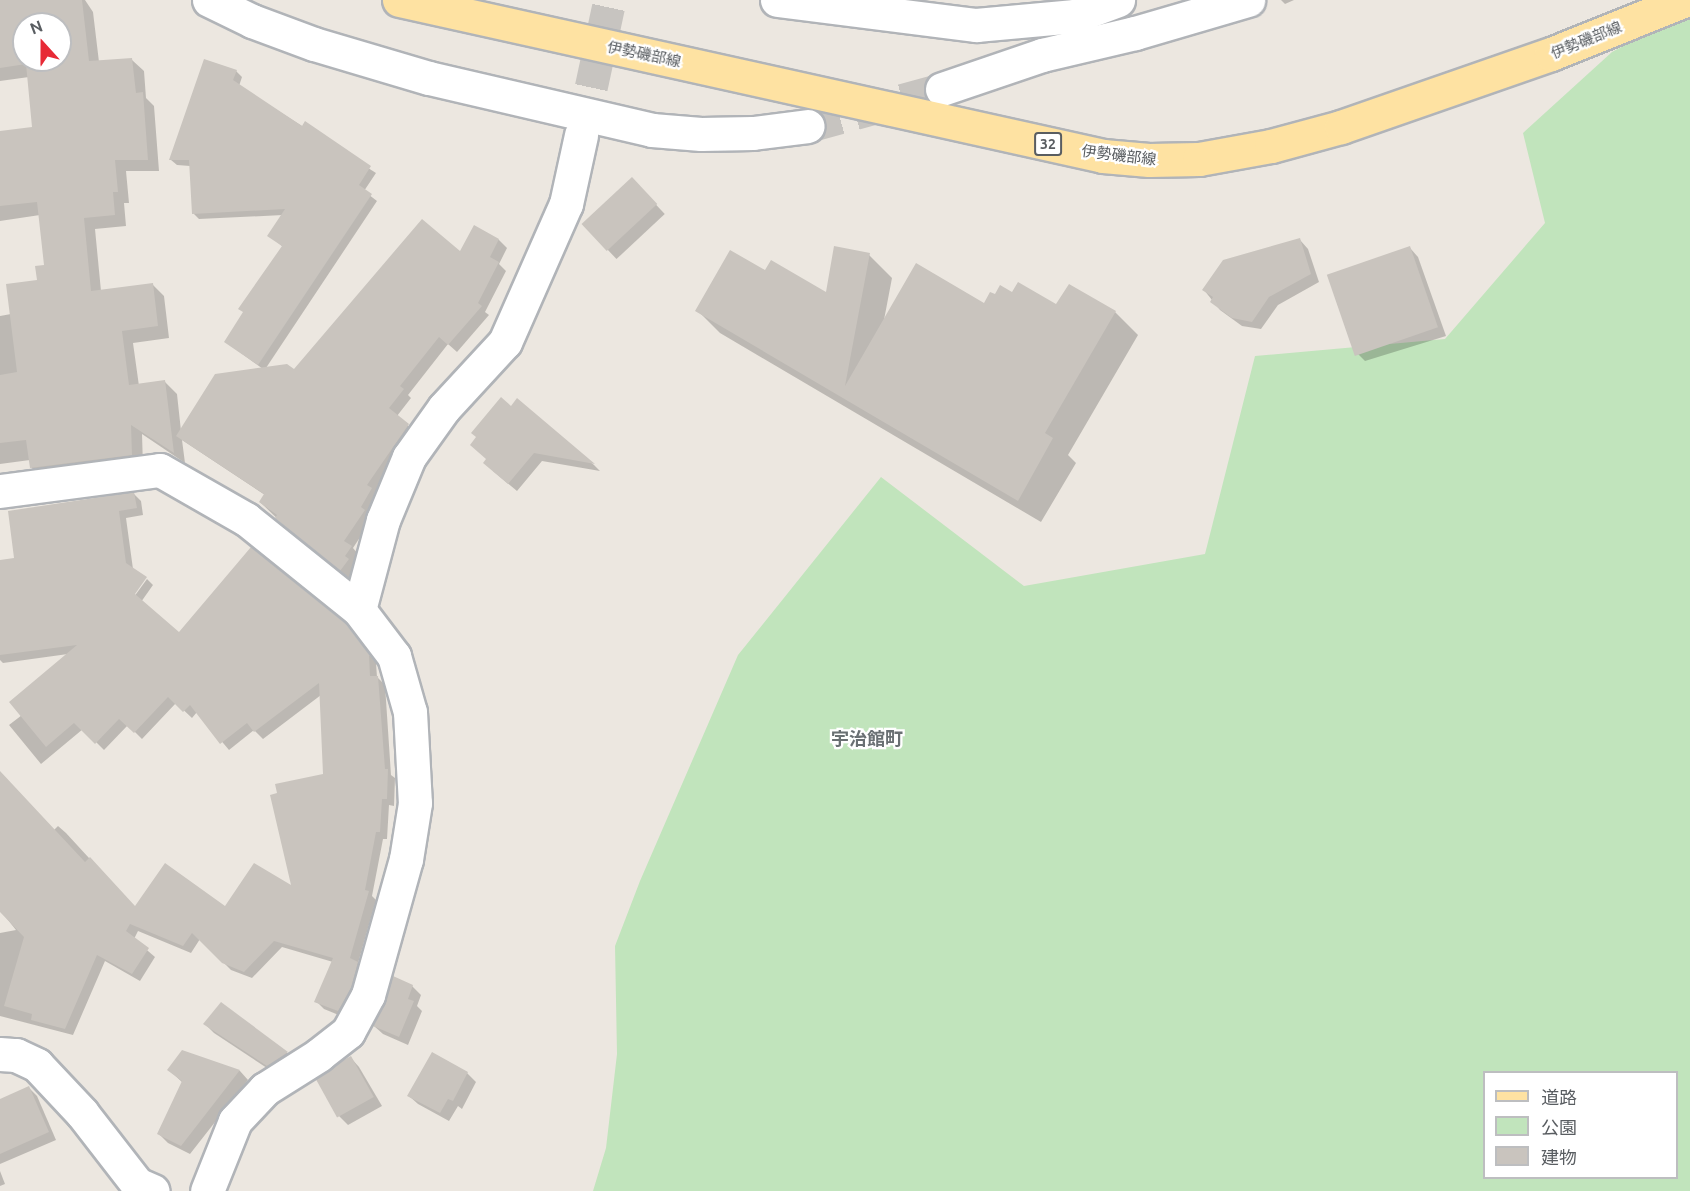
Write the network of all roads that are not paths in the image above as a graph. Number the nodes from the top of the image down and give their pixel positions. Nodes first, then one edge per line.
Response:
1 (209, 0) edge
2 (399, 0) edge
3 (777, 0) edge
4 (1118, 0) edge
5 (1248, 0) edge
6 (1685, 0) edge
7 (942, 89) tunnel mouth
8 (808, 126) tunnel mouth
9 (581, 135) tunnel mouth
10 (0, 491) edge
11 (359, 610) junction
12 (0, 1054) edge
13 (153, 1191) edge
14 (207, 1191) edge

1 - 8 street
2 - 6 main road, 伊勢磯部線 / 32
3 - 4 street
5 - 7 street
9 - 11 street
10 - 11 street
11 - 14 street
12 - 13 street

